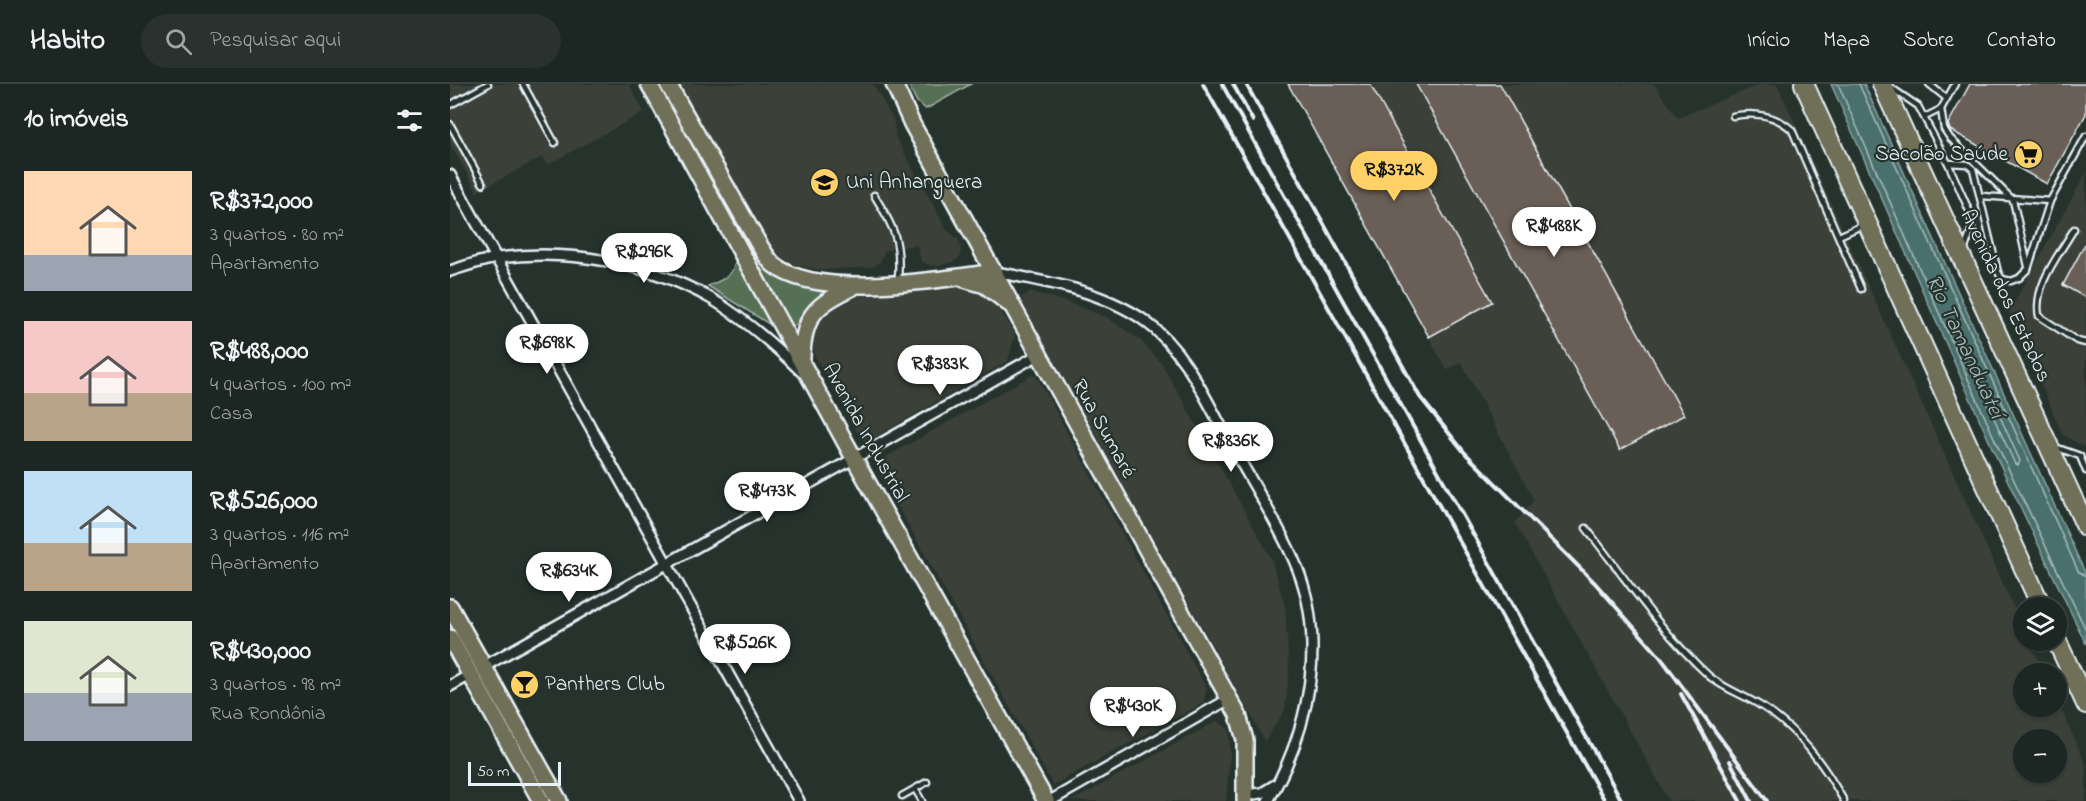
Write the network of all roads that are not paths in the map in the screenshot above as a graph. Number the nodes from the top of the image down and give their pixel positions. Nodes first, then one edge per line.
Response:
1 (488, 84) edge
2 (523, 84) edge
3 (649, 84) edge
4 (668, 84) edge
5 (894, 84) edge
6 (1804, 84) edge
7 (1882, 84) edge
8 (1929, 84) edge
9 (1955, 84) edge
10 (1946, 98) junction
11 (450, 105) edge
12 (1941, 109) junction
13 (1733, 116) dead end
14 (1925, 117) junction
15 (450, 124) edge
16 (2086, 136) edge
17 (555, 142) dead end
18 (1948, 163) junction
19 (450, 175) edge
20 (483, 184) dead end
21 (874, 195) dead end
22 (1982, 196) junction
23 (2013, 200) junction
24 (2050, 201) junction
25 (1868, 223) junction
26 (2074, 229) dead end
27 (1839, 236) junction
28 (978, 244) junction
29 (1962, 257) junction
30 (496, 258) junction
31 (2028, 269) junction
32 (450, 271) edge
33 (995, 272) junction
34 (964, 276) junction
35 (898, 282) junction
36 (856, 285) junction
37 (1861, 289) dead end
38 (1012, 307) junction
39 (2086, 343) edge
40 (1038, 355) junction
41 (802, 361) junction
42 (812, 381) junction
43 (2048, 445) junction
44 (855, 460) junction
45 (2086, 471) edge
46 (2086, 527) edge
47 (1586, 528) dead end
48 (667, 563) junction
49 (2037, 597) edge
50 (450, 607) edge
51 (450, 638) edge
52 (2062, 651) edge
53 (477, 671) junction
54 (450, 686) edge
55 (1229, 699) junction
56 (2086, 704) edge
57 (927, 782) dead end
58 (1279, 782) junction
59 (915, 789) junction
60 (902, 796) dead end
61 (1246, 798) edge
62 (541, 801) edge
63 (559, 801) edge
64 (800, 801) edge
65 (922, 801) edge
66 (1048, 801) edge
67 (1268, 801) edge
68 (1844, 801) edge

1 - 11 lane
2 - 17 lane
3 - 41 main road, Avenida Industrial
4 - 36 main road
5 - 28 main road, Rua Sumaré
6 - 25 highway
7 - 14 lane
7 - 29 highway, Avenida dos Estados
8 - 10 lane
9 - 10 lane
10 - 12 lane
12 - 14 lane
12 - 23 lane
13 - 27 lane
14 - 18 lane
15 - 20 lane
16 - 24 lane
18 - 22 lane
18 - 29 lane
19 - 30 street
21 - 35 lane
22 - 23 lane
22 - 31 lane
23 - 24 lane
23 - 31 lane
24 - 31 lane
25 - 27 lane
25 - 49 highway
26 - 39 lane
27 - 37 lane
28 - 33 main road, Rua Sumaré
28 - 34 main road
29 - 43 highway, Avenida dos Estados
30 - 32 street
30 - 42 street
30 - 48 street
33 - 34 main road
33 - 38 main road, Rua Sumaré
33 - 58 street
34 - 35 main road
34 - 38 main road
35 - 36 main road
36 - 41 main road
38 - 40 main road, Rua Sumaré
40 - 44 street
40 - 55 main road, Rua Sumaré
41 - 42 main road, Avenida Industrial
42 - 44 main road, Avenida Industrial
43 - 45 lane
43 - 46 highway, Avenida dos Estados
44 - 48 street
44 - 66 main road, Avenida Industrial
47 - 68 lane
48 - 53 street
48 - 64 street
50 - 53 main road
51 - 53 main road
52 - 56 highway
53 - 54 street
53 - 62 main road
53 - 63 main road
55 - 61 main road, Rua Sumaré
55 - 66 street
57 - 59 lane
58 - 61 street
58 - 67 street
59 - 60 lane
59 - 65 lane

